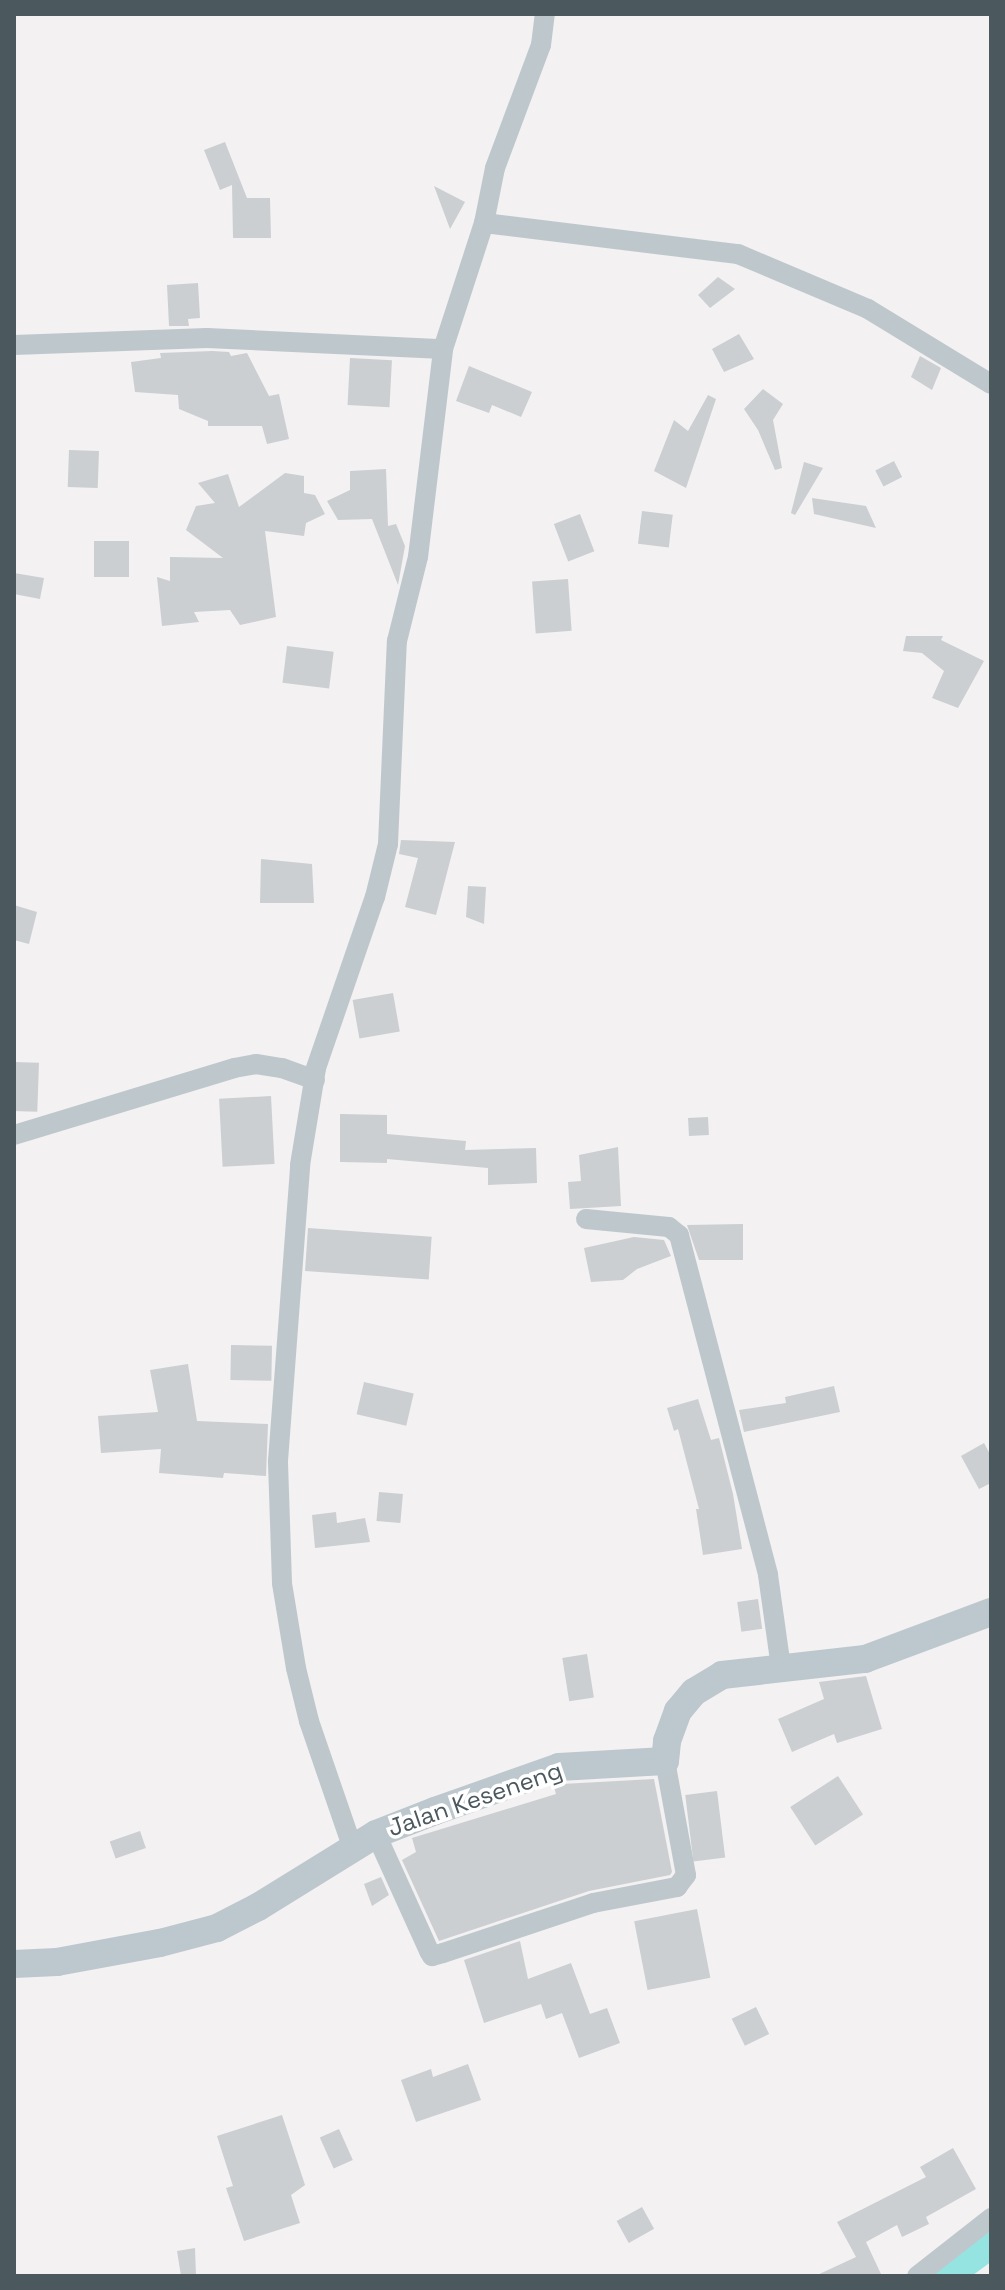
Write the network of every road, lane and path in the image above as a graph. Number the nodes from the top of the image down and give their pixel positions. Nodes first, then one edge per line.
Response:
1 (545, 14) edge
2 (484, 223) junction
3 (14, 345) edge
4 (443, 349) junction
5 (991, 384) edge
6 (315, 1080) junction
7 (14, 1135) edge
8 (586, 1219) dead end
9 (991, 1612) edge
10 (781, 1668) junction
11 (665, 1761) junction
12 (365, 1841) junction
13 (14, 1964) edge
14 (991, 2218) edge
15 (917, 2276) edge

1 - 2 street
2 - 4 street
2 - 5 street
3 - 4 street
4 - 6 street
6 - 7 street
6 - 12 street
8 - 10 street
9 - 10 street
10 - 11 street
11 - 12 street, Jalan Keseneng
11 - 12 street
12 - 13 street, Jalan Keseneng
14 - 15 street

